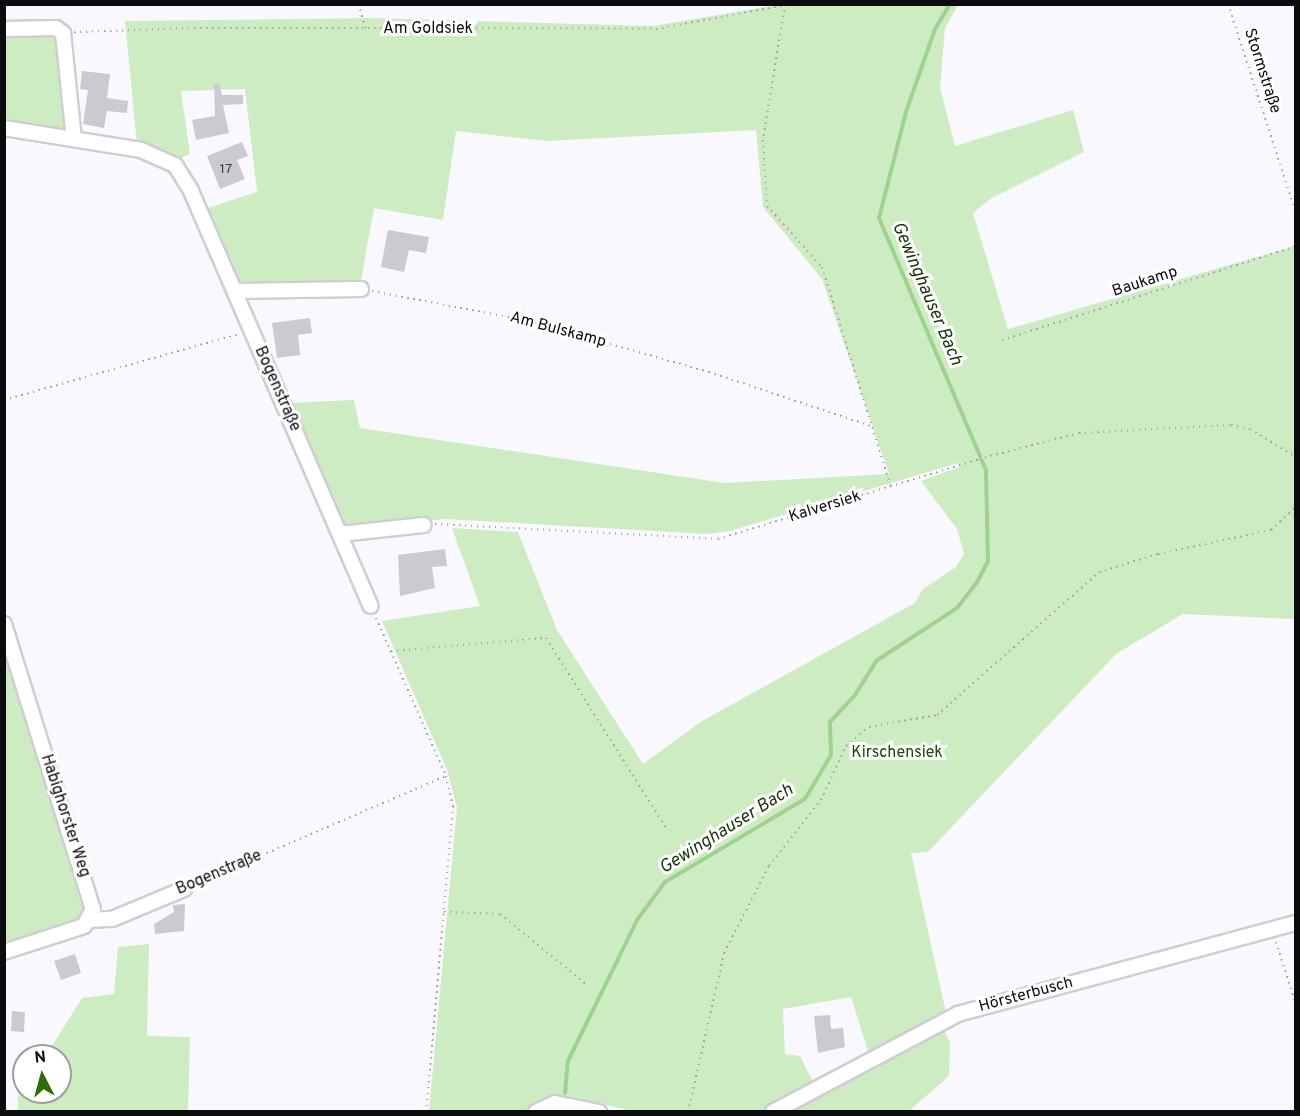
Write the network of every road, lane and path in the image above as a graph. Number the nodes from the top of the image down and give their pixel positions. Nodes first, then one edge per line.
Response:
1 (358, 4) edge
2 (791, 4) edge
3 (1228, 4) edge
4 (786, 6) edge
5 (4, 29) edge
6 (366, 29) junction
7 (63, 33) junction
8 (4, 128) edge
9 (74, 139) junction
10 (1296, 213) edge
11 (1296, 246) edge
12 (361, 289) joint
13 (236, 291) junction
14 (251, 331) junction
15 (1002, 340) dead end
16 (4, 400) edge
17 (871, 426) junction
18 (1296, 457) edge
19 (891, 487) junction
20 (1296, 507) edge
21 (424, 525) joint
22 (340, 534) junction
23 (371, 606) joint
24 (4, 624) edge
25 (391, 651) junction
26 (446, 776) junction
27 (666, 828) dead end
28 (184, 889) joint
29 (444, 912) junction
30 (90, 920) junction
31 (1296, 923) edge
32 (1272, 929) junction
33 (4, 952) edge
34 (587, 985) dead end
35 (1296, 1005) edge
36 (426, 1112) edge
37 (536, 1112) edge
38 (599, 1112) edge
39 (688, 1112) edge
40 (773, 1112) edge

1 - 6 path
2 - 4 path, Am Goldsiek
3 - 10 path, Stormstraße
4 - 6 path, Am Goldsiek
4 - 17 path
5 - 7 street
6 - 7 path, Am Goldsiek
7 - 9 street
8 - 9 street, Bogenstraße
9 - 13 street, Bogenstraße
11 - 15 path, Baukamp
12 - 13 street
12 - 17 path, Am Bulskamp
13 - 14 street, Bogenstraße
14 - 16 path
14 - 22 street, Bogenstraße
17 - 19 path
18 - 19 path, Kalversiek
19 - 21 path, Kalversiek
20 - 39 path
21 - 22 street
22 - 23 street, Bogenstraße
23 - 25 path
24 - 30 street, Habighorster Weg
25 - 26 path
25 - 27 path
26 - 28 path, Bogenstraße
26 - 29 path
28 - 30 street, Bogenstraße
29 - 34 path
29 - 36 path
30 - 33 street
31 - 32 street, Hörsterbusch
32 - 35 path
32 - 40 street, Hörsterbusch
37 - 38 street

